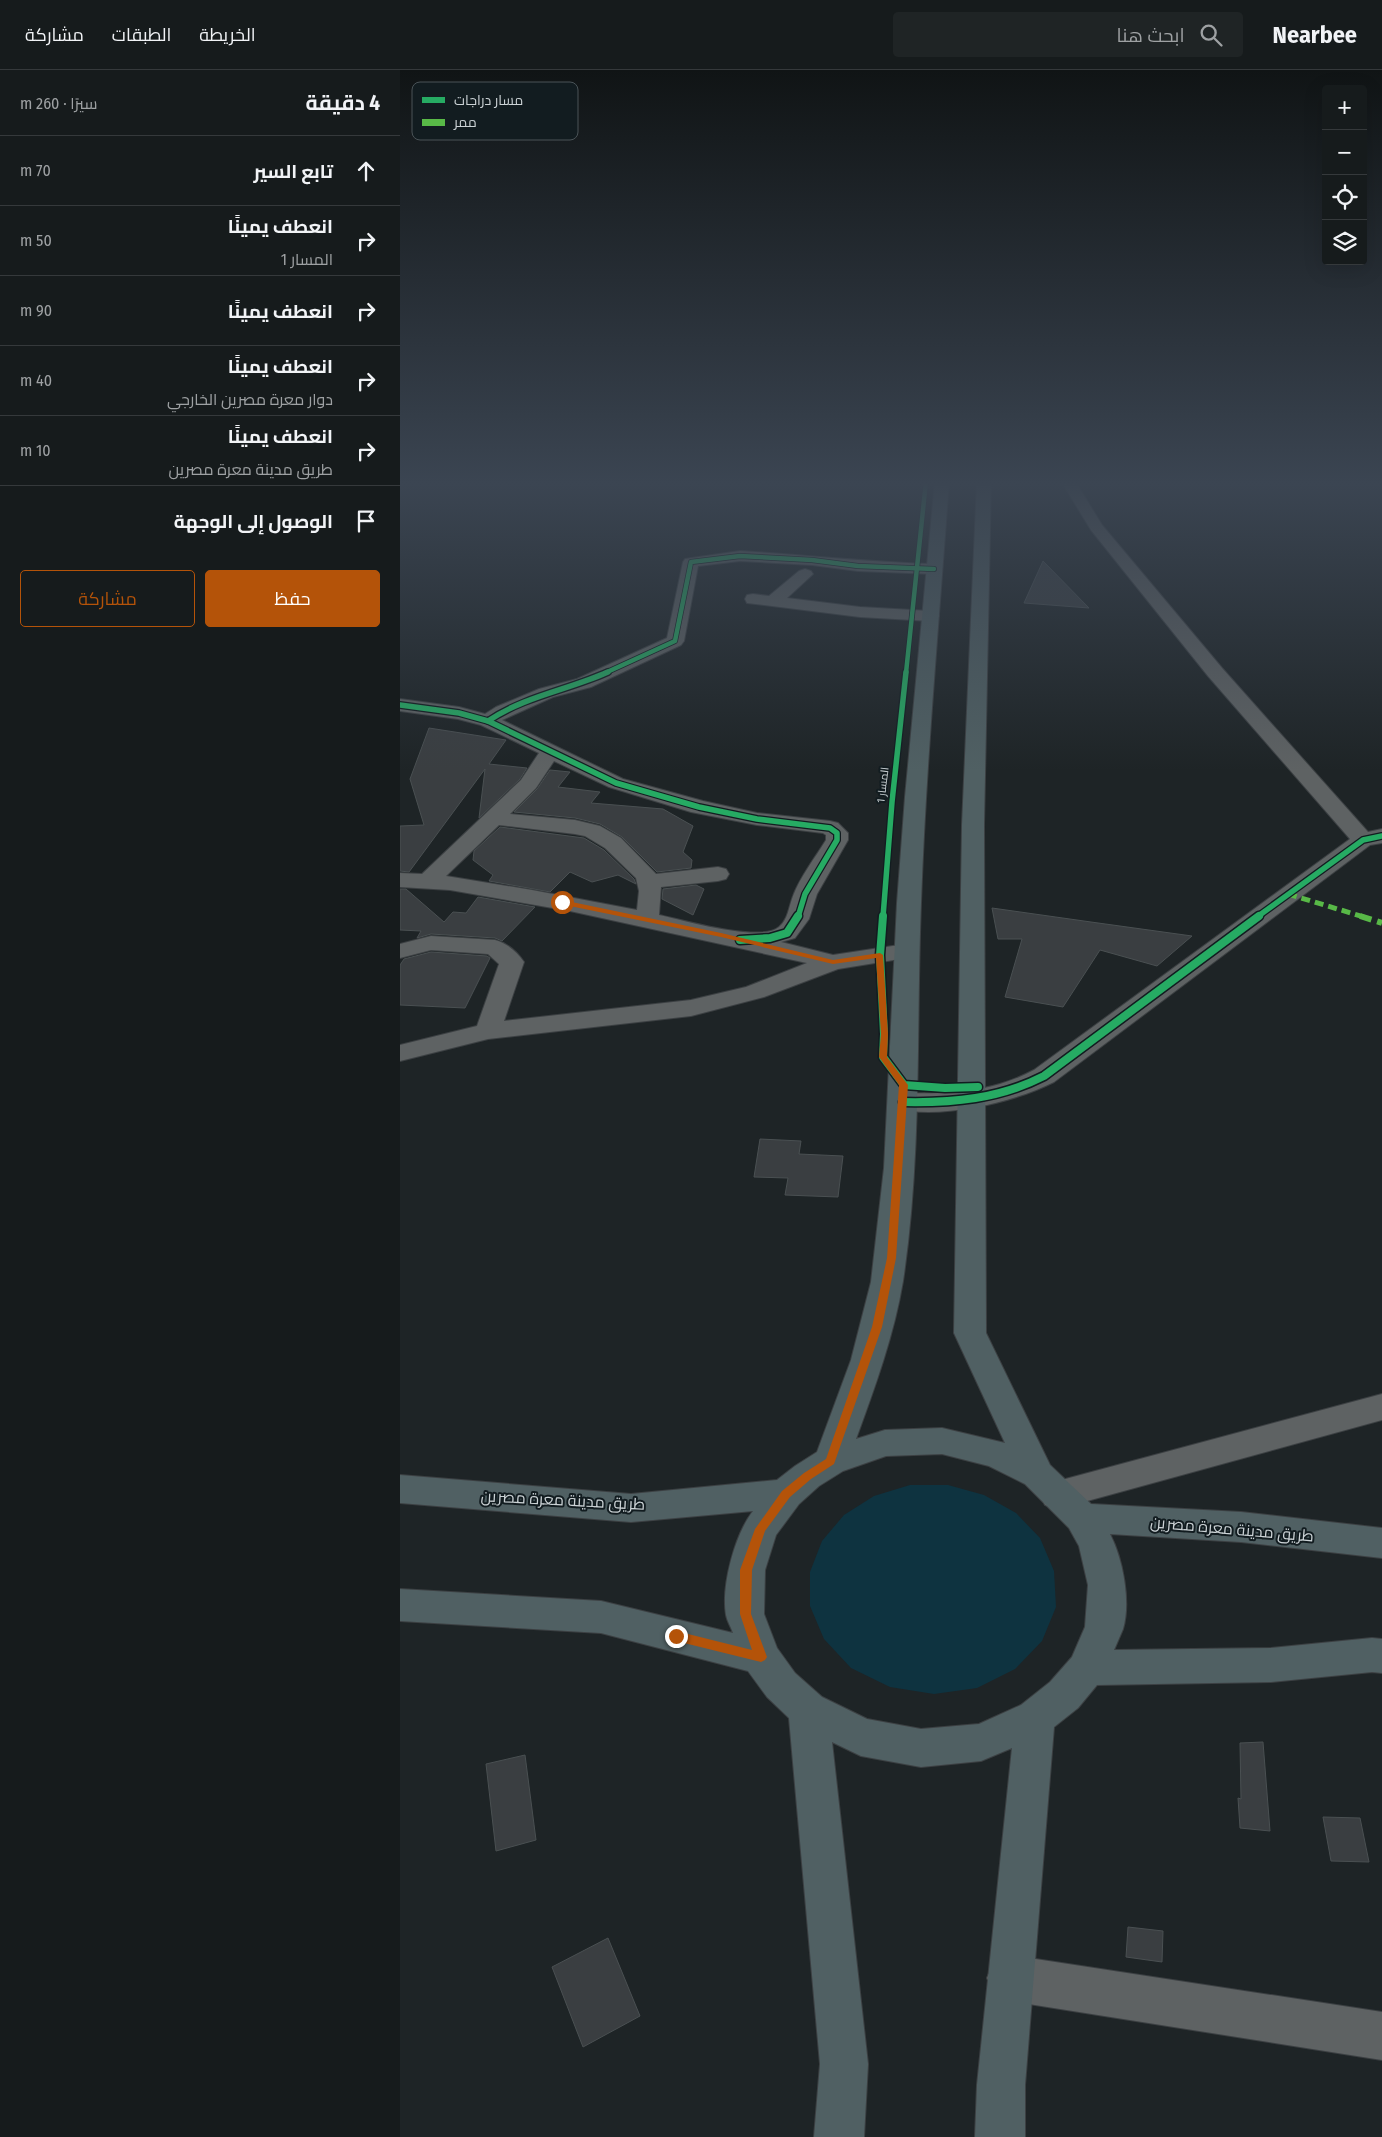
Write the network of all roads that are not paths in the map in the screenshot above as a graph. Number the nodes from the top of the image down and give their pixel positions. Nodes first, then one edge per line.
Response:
1 (688, 577) edge
2 (801, 577) edge
3 (934, 577) edge
4 (981, 577) edge
5 (1138, 577) edge
6 (753, 599) dead end
7 (772, 602) junction
8 (930, 616) junction
9 (400, 705) edge
10 (488, 721) junction
11 (550, 750) junction
12 (492, 818) junction
13 (1373, 838) edge
14 (718, 874) dead end
15 (400, 880) edge
16 (429, 880) junction
17 (650, 882) junction
18 (647, 919) junction
19 (740, 940) junction
20 (400, 951) edge
21 (906, 951) junction
22 (833, 962) junction
23 (488, 1031) junction
24 (400, 1054) edge
25 (970, 1100) junction
26 (903, 1102) junction
27 (1382, 1407) edge
28 (831, 1461) junction
29 (400, 1489) edge
30 (786, 1494) junction
31 (1059, 1495) junction
32 (1382, 1543) edge
33 (400, 1605) edge
34 (1382, 1656) edge
35 (761, 1657) junction
36 (1087, 1668) junction
37 (808, 1710) junction
38 (1035, 1718) junction
39 (1010, 1978) junction
40 (1382, 2036) edge
41 (839, 2137) edge
42 (1000, 2137) edge

1 - 10 street
2 - 7 street
3 - 8 main road
4 - 25 main road
5 - 13 street
6 - 7 street
7 - 8 street
8 - 21 main road
9 - 10 street
10 - 11 street
11 - 12 street
11 - 19 street
12 - 16 street
12 - 17 street
13 - 25 street
14 - 17 street
15 - 16 street
16 - 18 street
17 - 18 street
18 - 19 street
19 - 22 street
20 - 23 street
21 - 22 street
21 - 26 main road
22 - 23 street
23 - 24 street
25 - 26 street
25 - 31 main road
26 - 28 main road
27 - 31 street
28 - 30 main road
28 - 31 main road
29 - 30 main road, طريق مدينة معرة مصرين
30 - 35 main road
31 - 32 main road, طريق مدينة معرة مصرين
31 - 36 main road
33 - 35 main road
34 - 36 main road
35 - 37 main road
36 - 38 main road
37 - 38 main road
37 - 41 main road
38 - 39 main road
39 - 40 street
39 - 42 main road

